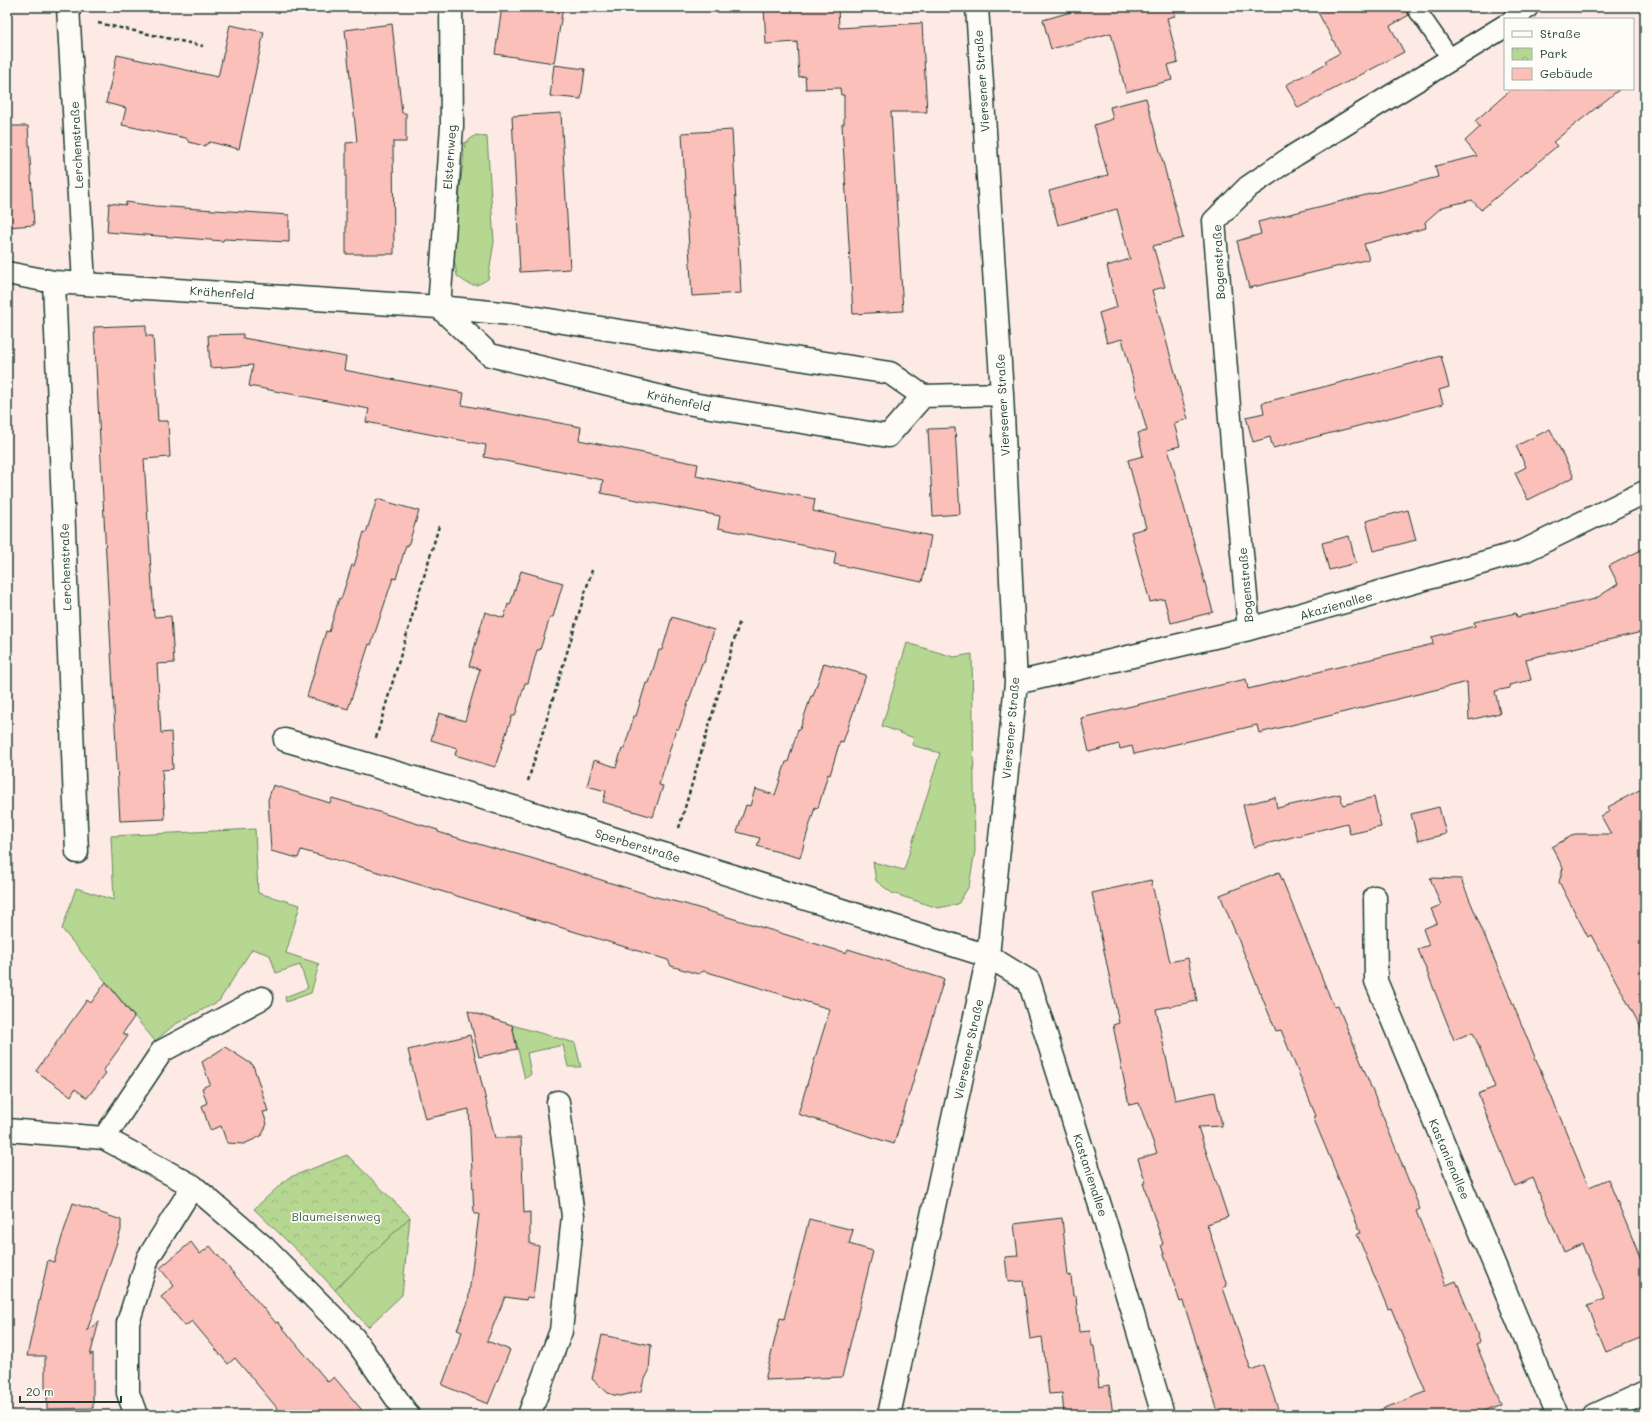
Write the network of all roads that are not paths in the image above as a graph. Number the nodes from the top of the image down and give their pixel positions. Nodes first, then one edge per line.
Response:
1 (451, 7) edge
2 (977, 7) edge
3 (1415, 7) edge
4 (1527, 7) edge
5 (68, 12) edge
6 (1515, 18) edge
7 (1504, 27) edge
8 (1451, 59) junction
9 (7, 273) edge
10 (54, 282) junction
11 (84, 283) junction
12 (439, 307) junction
13 (1002, 394) junction
14 (923, 396) junction
15 (1645, 492) edge
16 (1249, 629) junction
17 (1016, 683) junction
18 (285, 740) dead end
19 (77, 852) dead end
20 (1375, 897) dead end
21 (988, 956) junction
22 (262, 998) dead end
23 (558, 1102) dead end
24 (7, 1130) edge
25 (104, 1138) junction
26 (192, 1186) junction
27 (1645, 1392) edge
28 (136, 1415) edge
29 (408, 1415) edge
30 (529, 1415) edge
31 (888, 1415) edge
32 (1162, 1415) edge
33 (1556, 1415) edge
34 (1595, 1415) edge

1 - 12 street, Elsternweg
2 - 13 street, Viersener Straße
3 - 8 lane
4 - 6 street
5 - 11 street, Lerchenstraße
7 - 8 street, Bogenstraße
8 - 16 street, Bogenstraße
9 - 10 street, Krähenfeld
10 - 11 street, Krähenfeld
10 - 19 street, Lerchenstraße
11 - 12 street, Krähenfeld
12 - 14 street, Krähenfeld
12 - 14 street, Krähenfeld
13 - 14 street
13 - 17 street, Viersener Straße
15 - 16 street, Akazienallee
16 - 17 street, Akazienallee
17 - 21 street, Viersener Straße
18 - 21 street, Sperberstraße
20 - 33 street, Kastanienallee
21 - 31 street, Viersener Straße
21 - 32 street, Kastanienallee
22 - 25 street
23 - 30 street
24 - 25 street
25 - 26 street
26 - 28 street
26 - 29 street
27 - 34 street

